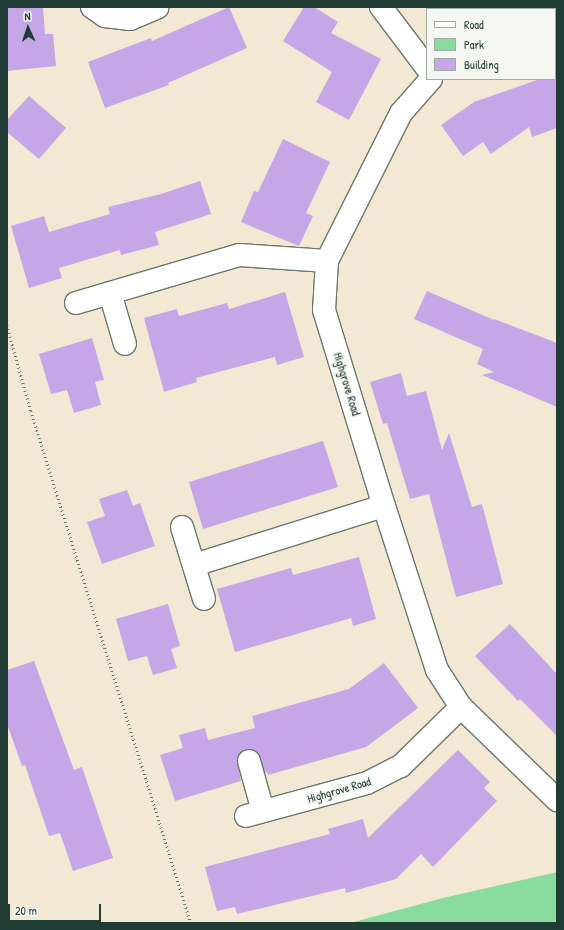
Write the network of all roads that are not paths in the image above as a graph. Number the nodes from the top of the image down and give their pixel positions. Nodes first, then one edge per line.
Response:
1 (92, 7) edge
2 (158, 7) edge
3 (381, 7) edge
4 (426, 67) edge
5 (430, 80) edge
6 (327, 261) junction
7 (110, 293) junction
8 (76, 303) dead end
9 (125, 344) dead end
10 (384, 506) junction
11 (182, 527) dead end
12 (194, 565) junction
13 (204, 599) dead end
14 (461, 707) junction
15 (249, 761) dead end
16 (557, 800) edge

1 - 2 street
3 - 4 street
5 - 6 street, Highgrove Road
6 - 7 street
6 - 10 street, Highgrove Road
7 - 8 street
7 - 9 street
10 - 12 street
10 - 14 street, Highgrove Road
11 - 12 street
12 - 13 street
14 - 15 street, Highgrove Road
14 - 16 street, Highgrove Road

